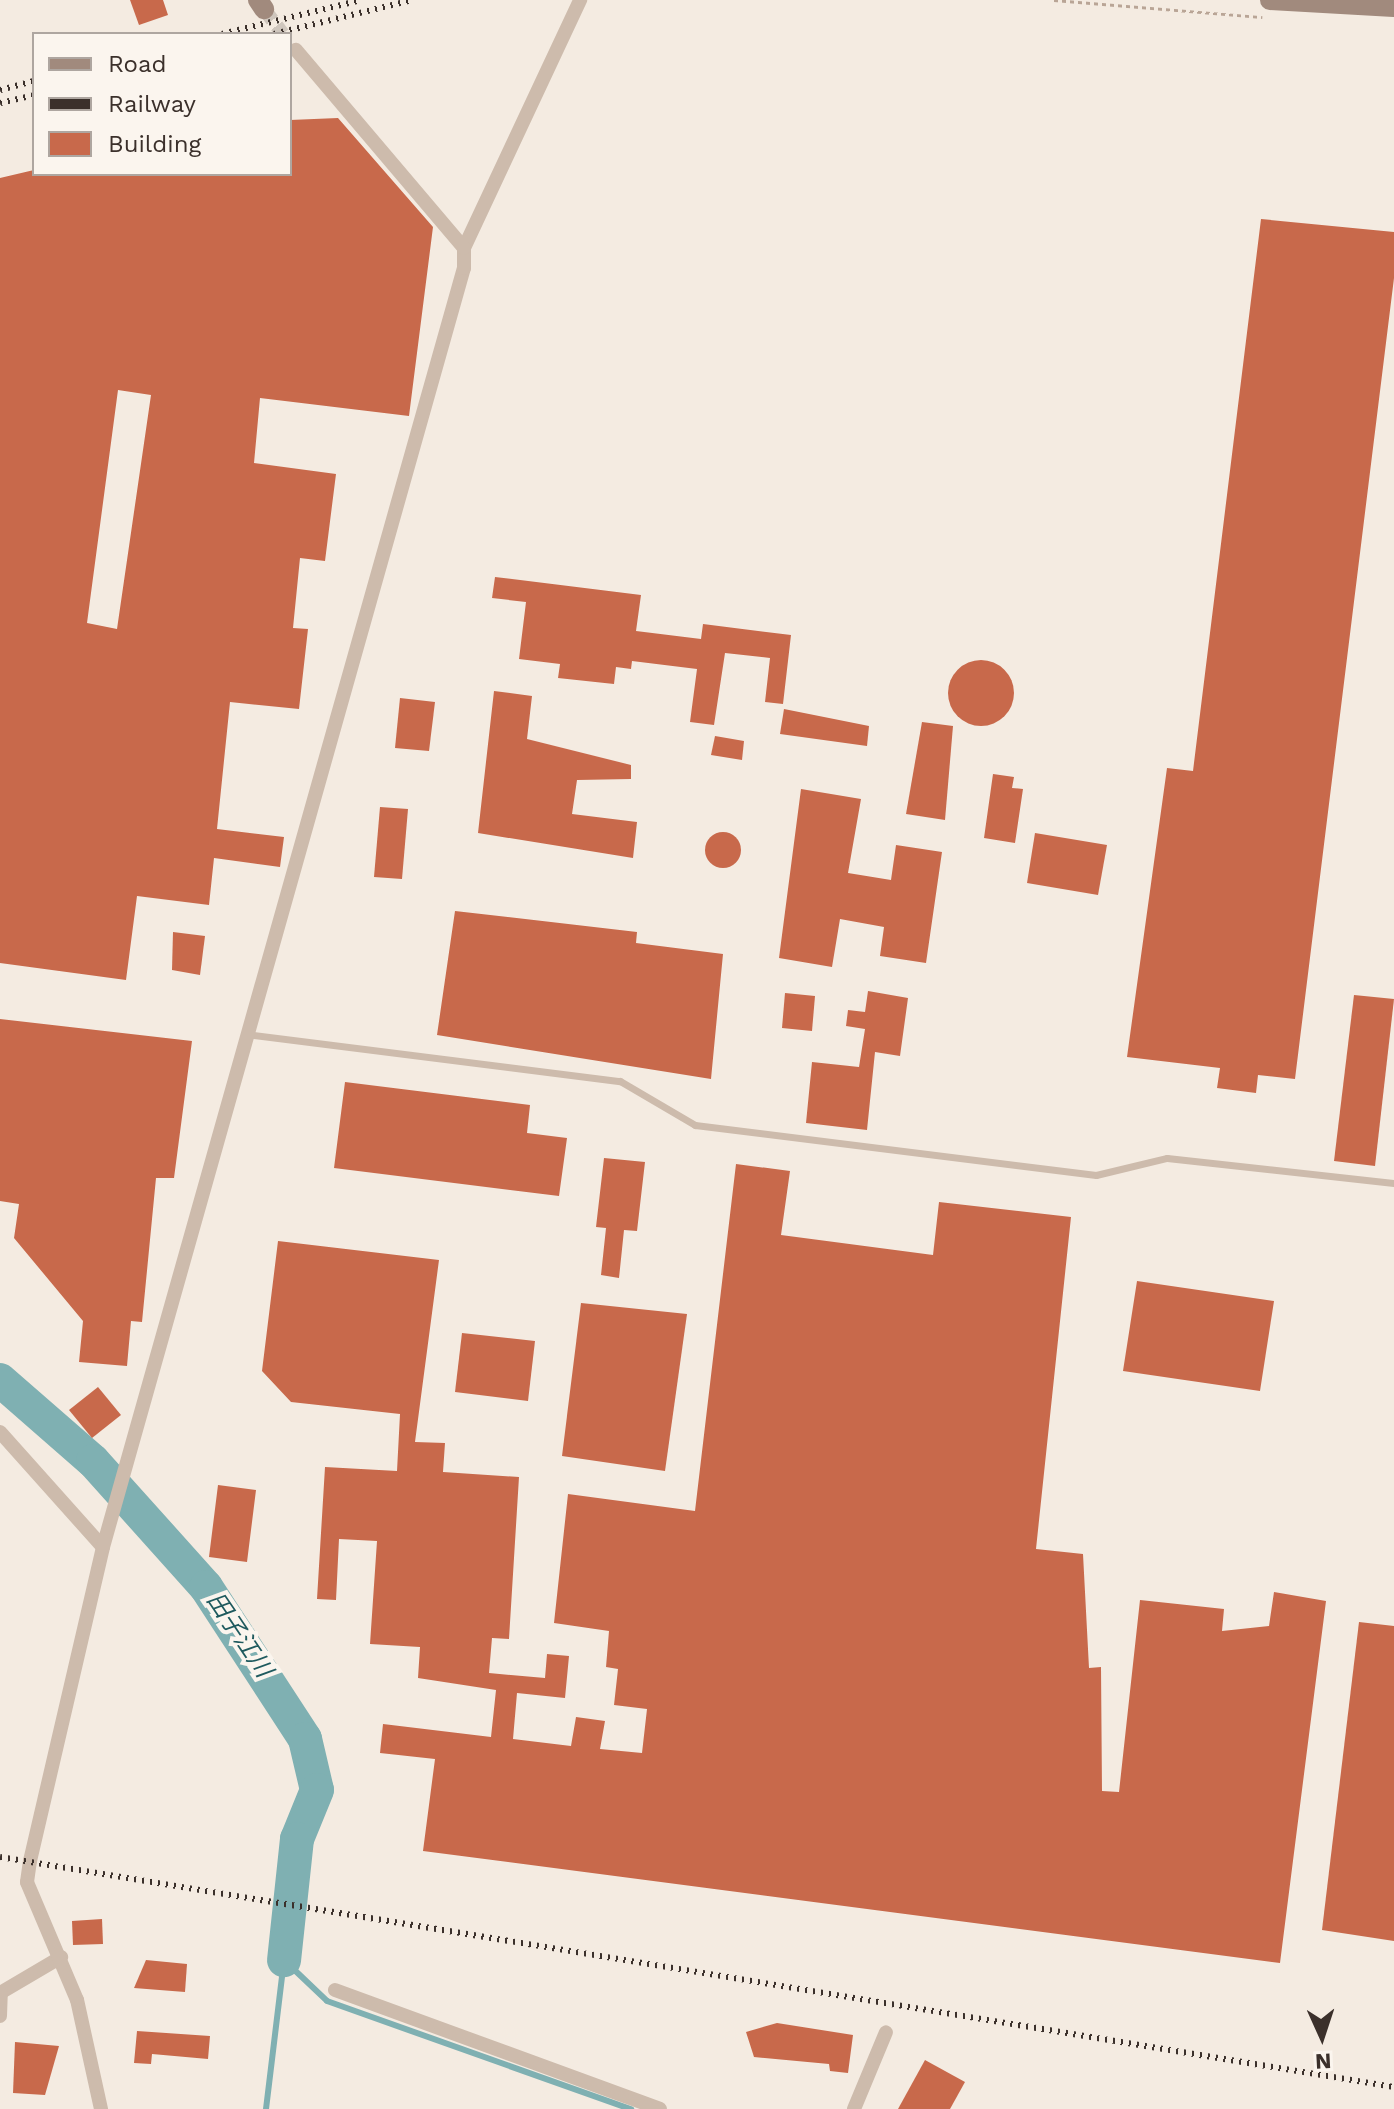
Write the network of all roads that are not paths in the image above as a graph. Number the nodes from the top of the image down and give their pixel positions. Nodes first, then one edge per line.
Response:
1 (580, 0) edge
2 (1394, 7) edge
3 (1267, 9) edge
4 (296, 50) dead end
5 (464, 248) junction
6 (244, 1033) junction
7 (1394, 1183) edge
8 (0, 1432) edge
9 (103, 1547) junction
10 (61, 1957) junction
11 (335, 1990) dead end
12 (1, 1993) edge
13 (0, 2016) edge
14 (886, 2032) dead end
15 (101, 2109) edge
16 (660, 2109) edge
17 (854, 2109) edge

1 - 5 street
2 - 3 street
4 - 5 street
5 - 6 street
6 - 7 lane
6 - 9 street
8 - 9 street
9 - 10 street
10 - 12 street
10 - 15 street
11 - 16 street
12 - 13 street
14 - 17 street

